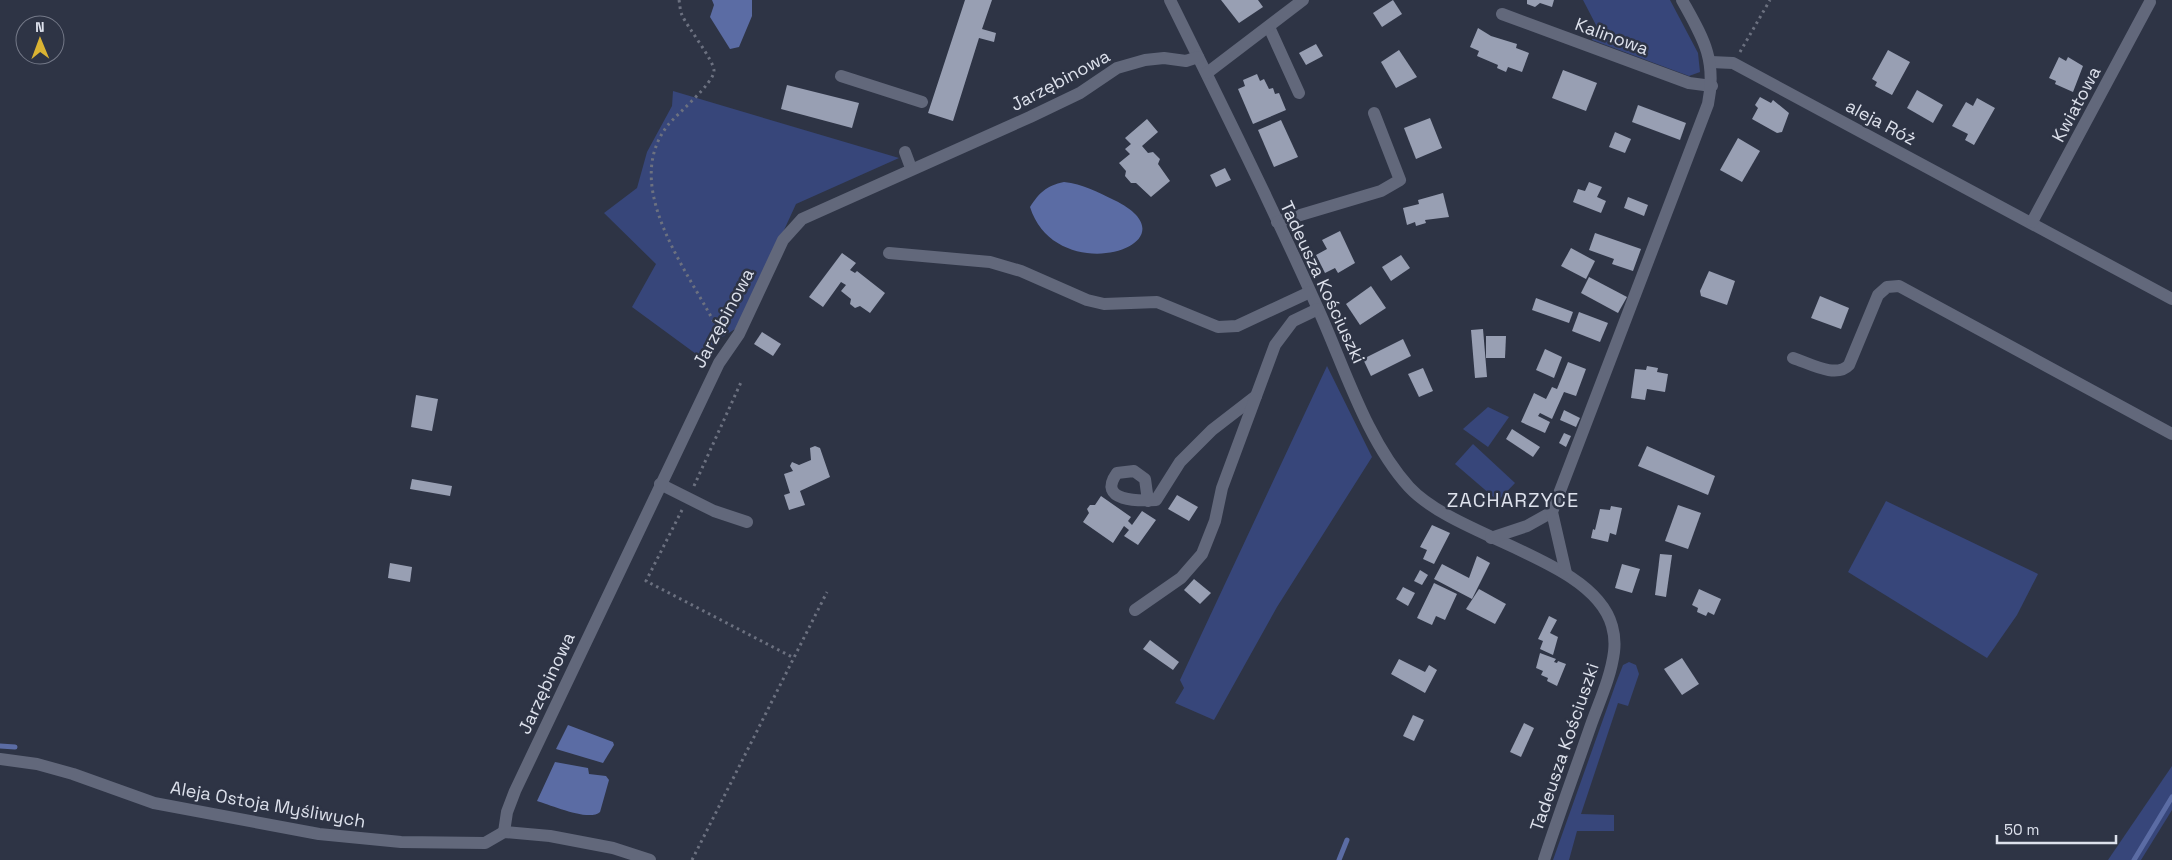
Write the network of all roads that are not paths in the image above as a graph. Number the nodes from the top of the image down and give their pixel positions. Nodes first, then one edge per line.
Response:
1 (1170, 0) edge
2 (1303, 0) edge
3 (1682, 0) edge
4 (2150, 2) dead end
5 (1502, 14) dead end
6 (1269, 28) junction
7 (1198, 57) junction
8 (1711, 62) junction
9 (1207, 73) junction
10 (840, 76) dead end
11 (1712, 86) junction
12 (1299, 93) dead end
13 (922, 102) dead end
14 (1374, 113) dead end
15 (905, 152) dead end
16 (911, 168) junction
17 (1277, 222) junction
18 (2032, 222) junction
19 (889, 253) dead end
20 (1310, 292) junction
21 (2172, 299) edge
22 (1318, 309) junction
23 (1793, 358) dead end
24 (1256, 396) junction
25 (2172, 434) edge
26 (660, 484) junction
27 (1148, 501) dead end
28 (1552, 512) junction
29 (747, 522) dead end
30 (1490, 538) junction
31 (1566, 574) junction
32 (1135, 610) dead end
33 (0, 758) edge
34 (504, 832) junction
35 (650, 860) edge
36 (1544, 860) edge

1 - 7 street, Tadeusza Kościuszki
2 - 6 street
3 - 8 street
4 - 18 street, Kwiatowa
5 - 11 street, Kalinowa
6 - 9 street
6 - 12 street
7 - 9 street, Tadeusza Kościuszki
7 - 16 street, Jarzębinowa
8 - 11 street
8 - 18 street, aleja Róż
9 - 17 street, Tadeusza Kościuszki
10 - 13 street
11 - 28 street
14 - 17 street
15 - 16 street
16 - 26 street, Jarzębinowa
17 - 20 street, Tadeusza Kościuszki
18 - 21 street, aleja Róż
19 - 20 street
20 - 22 street, Tadeusza Kościuszki
22 - 24 street
22 - 30 street, Tadeusza Kościuszki
23 - 25 street
24 - 27 street
24 - 32 street
26 - 29 street
26 - 34 street, Jarzębinowa
28 - 30 street
28 - 31 street
30 - 31 street, Tadeusza Kościuszki
31 - 36 street, Tadeusza Kościuszki
33 - 34 street, Aleja Ostoja Myśliwych
34 - 35 street

